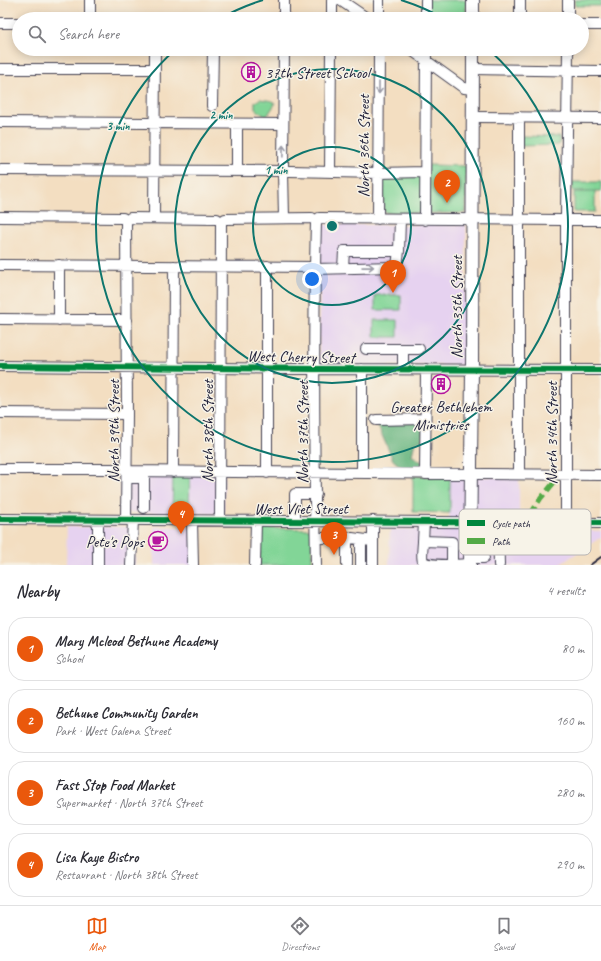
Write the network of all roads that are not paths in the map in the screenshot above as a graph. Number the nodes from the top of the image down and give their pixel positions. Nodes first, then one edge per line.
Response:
1 (90, 0) edge
2 (284, 0) edge
3 (332, 0) edge
4 (340, 0) edge
5 (379, 0) edge
6 (426, 0) edge
7 (473, 0) edge
8 (520, 0) edge
9 (568, 0) edge
10 (90, 12) edge
11 (284, 12) edge
12 (332, 12) edge
13 (358, 12) edge
14 (379, 12) edge
15 (426, 12) edge
16 (473, 12) edge
17 (520, 12) edge
18 (568, 12) edge
19 (0, 23) edge
20 (12, 23) edge
21 (589, 25) edge
22 (601, 25) edge
23 (155, 56) edge
24 (213, 56) edge
25 (284, 56) edge
26 (331, 56) edge
27 (379, 56) edge
28 (420, 56) edge
29 (426, 56) edge
30 (473, 56) edge
31 (568, 56) edge
32 (426, 60) junction
33 (0, 69) edge
34 (155, 69) junction
35 (473, 69) junction
36 (567, 71) junction
37 (601, 71) edge
38 (473, 89) junction
39 (212, 106) dead end
40 (473, 117) junction
41 (519, 117) junction
42 (567, 118) junction
43 (601, 118) edge
44 (0, 122) edge
45 (155, 123) junction
46 (238, 124) junction
47 (283, 124) junction
48 (0, 170) edge
49 (154, 171) junction
50 (237, 171) junction
51 (283, 171) junction
52 (330, 172) junction
53 (425, 172) junction
54 (378, 173) junction
55 (0, 217) edge
56 (154, 218) junction
57 (284, 218) junction
58 (126, 219) junction
59 (378, 219) junction
60 (400, 219) junction
61 (221, 220) junction
62 (316, 220) junction
63 (425, 220) junction
64 (472, 220) junction
65 (519, 220) junction
66 (566, 220) junction
67 (601, 220) edge
68 (399, 251) junction
69 (0, 265) edge
70 (59, 265) junction
71 (127, 265) junction
72 (174, 266) junction
73 (221, 266) junction
74 (266, 266) junction
75 (315, 268) junction
76 (343, 268) junction
77 (0, 319) edge
78 (59, 320) junction
79 (127, 320) junction
80 (366, 349) dead end
81 (403, 349) junction
82 (419, 349) dead end
83 (0, 366) edge
84 (127, 368) junction
85 (173, 368) junction
86 (220, 368) junction
87 (267, 369) junction
88 (315, 369) junction
89 (362, 369) junction
90 (403, 370) junction
91 (426, 370) junction
92 (472, 370) junction
93 (519, 370) junction
94 (566, 370) junction
95 (601, 370) edge
96 (0, 413) edge
97 (127, 414) junction
98 (376, 420) dead end
99 (425, 420) junction
100 (0, 469) edge
101 (173, 472) junction
102 (126, 473) junction
103 (220, 473) junction
104 (268, 473) junction
105 (315, 473) junction
106 (362, 473) junction
107 (425, 474) junction
108 (471, 474) junction
109 (519, 474) junction
110 (566, 474) junction
111 (601, 475) edge
112 (316, 494) junction
113 (144, 508) dead end
114 (470, 509) edge
115 (566, 509) edge
116 (0, 519) edge
117 (98, 520) junction
118 (129, 520) junction
119 (192, 520) junction
120 (220, 520) junction
121 (256, 520) junction
122 (295, 521) junction
123 (316, 521) junction
124 (339, 521) junction
125 (373, 521) junction
126 (424, 522) junction
127 (459, 522) edge
128 (342, 536) junction
129 (316, 538) junction
130 (373, 541) junction
131 (423, 541) junction
132 (354, 555) edge
133 (499, 555) edge
134 (484, 558) dead end
135 (470, 562) edge
136 (98, 565) edge
137 (131, 565) edge
138 (193, 565) edge
139 (255, 565) edge
140 (316, 565) edge
141 (373, 565) edge
142 (452, 565) edge
143 (499, 565) edge

1 - 10 street
2 - 11 street
3 - 12 street
4 - 13 street
5 - 14 street
6 - 15 street
7 - 16 main road
8 - 17 street
9 - 18 street
19 - 20 street
21 - 22 street
23 - 34 street
24 - 39 street
25 - 47 street
26 - 52 street
27 -> 54 street, North 36th Street
28 - 32 street
29 - 32 street
30 - 35 main road, North 35th Street
31 - 36 street, North 34th Street
32 - 38 street
32 - 53 street
33 - 34 street
34 - 45 street
35 - 36 street
35 - 38 main road, North 35th Street
36 - 37 street
36 - 42 street, North 34th Street
38 - 40 main road, North 35th Street
40 - 41 street
40 - 64 main road, North 35th Street
41 - 42 street
41 - 65 street
42 - 43 street
42 - 66 street, North 34th Street
44 - 45 street
45 - 46 street
45 - 49 street
46 - 47 street
46 - 50 street
51 -> 47 street
48 - 49 street
49 - 50 street
49 - 56 street
50 - 51 street
51 - 52 street
51 - 57 street
52 - 54 street
53 - 54 street
53 - 63 street
54 - 59 street, North 36th Street
55 - 58 street
56 - 58 street
56 - 61 street
57 - 61 street
57 - 62 street
58 - 71 street, North 39th Street
59 - 60 street
59 - 62 street
60 - 63 street
60 - 68 street
61 - 73 street, North 38th Street
62 - 75 street, North 37th Street
63 - 64 street
64 - 65 street
64 - 92 main road, North 35th Street
65 - 66 street
65 - 93 street
66 - 67 street
66 - 94 street, North 34th Street
76 -> 68 street
68 - 76 street
69 - 70 street
70 - 71 street
70 - 78 street
71 - 72 street
71 - 79 street, North 39th Street
72 - 73 street
72 - 85 street
73 - 74 street
73 - 86 street, North 38th Street
74 - 75 street
74 - 87 street
75 - 76 street
75 - 88 street, North 37th Street
77 - 78 street
78 - 79 street
79 - 84 street, North 39th Street
80 - 81 street
81 - 82 street
81 - 90 street
83 - 84 street, West Cherry Street
84 - 85 street, West Cherry Street
84 - 97 street, North 39th Street
85 - 86 street, West Cherry Street
85 - 101 street
86 - 87 street, West Cherry Street
86 - 103 street, North 38th Street
87 - 88 street, West Cherry Street
87 - 104 street
88 - 89 street, West Cherry Street
88 - 105 street, North 37th Street
89 - 90 street, West Cherry Street
89 - 106 street
90 - 91 street, West Cherry Street
91 - 92 street, West Cherry Street
91 - 99 street
92 - 93 street, West Cherry Street
92 - 108 main road, North 35th Street
93 - 94 street, West Cherry Street
93 - 109 street
94 - 95 street, West Cherry Street
94 - 110 street, North 34th Street
96 - 97 street
97 - 102 street, North 39th Street
98 - 99 street
99 - 107 street
100 - 102 street
101 - 102 street
101 - 103 street
102 - 113 street
102 - 118 street, North 39th Street
103 - 104 street
103 - 120 street, North 38th Street
104 - 105 street
105 - 106 street
105 - 112 street, North 37th Street
106 - 107 street
107 - 108 street
108 - 109 street
108 - 114 main road, North 35th Street
109 - 110 street
110 - 111 street
110 - 115 street, North 34th Street
112 - 122 street
112 - 123 street, North 37th Street
116 - 117 street, West Vliet Street
117 - 118 street, West Vliet Street
117 - 136 street
118 - 119 street, West Vliet Street
118 - 137 street, North 39th Street
119 - 120 street, West Vliet Street
119 - 138 street
120 - 121 street, West Vliet Street
121 - 122 street, West Vliet Street
121 - 139 street
122 - 123 street, West Vliet Street
123 - 124 street, West Vliet Street
123 - 129 street, North 37th Street
124 - 125 street, West Vliet Street
124 - 128 street
125 - 126 street, West Vliet Street
125 - 130 street
126 - 127 street, West Vliet Street
126 - 131 street
128 - 129 street
128 - 132 street
129 - 140 street, North 37th Street
130 - 132 street
130 - 141 street
131 - 142 street
131 - 142 street
133 - 143 street
134 - 135 street
135 - 142 street

